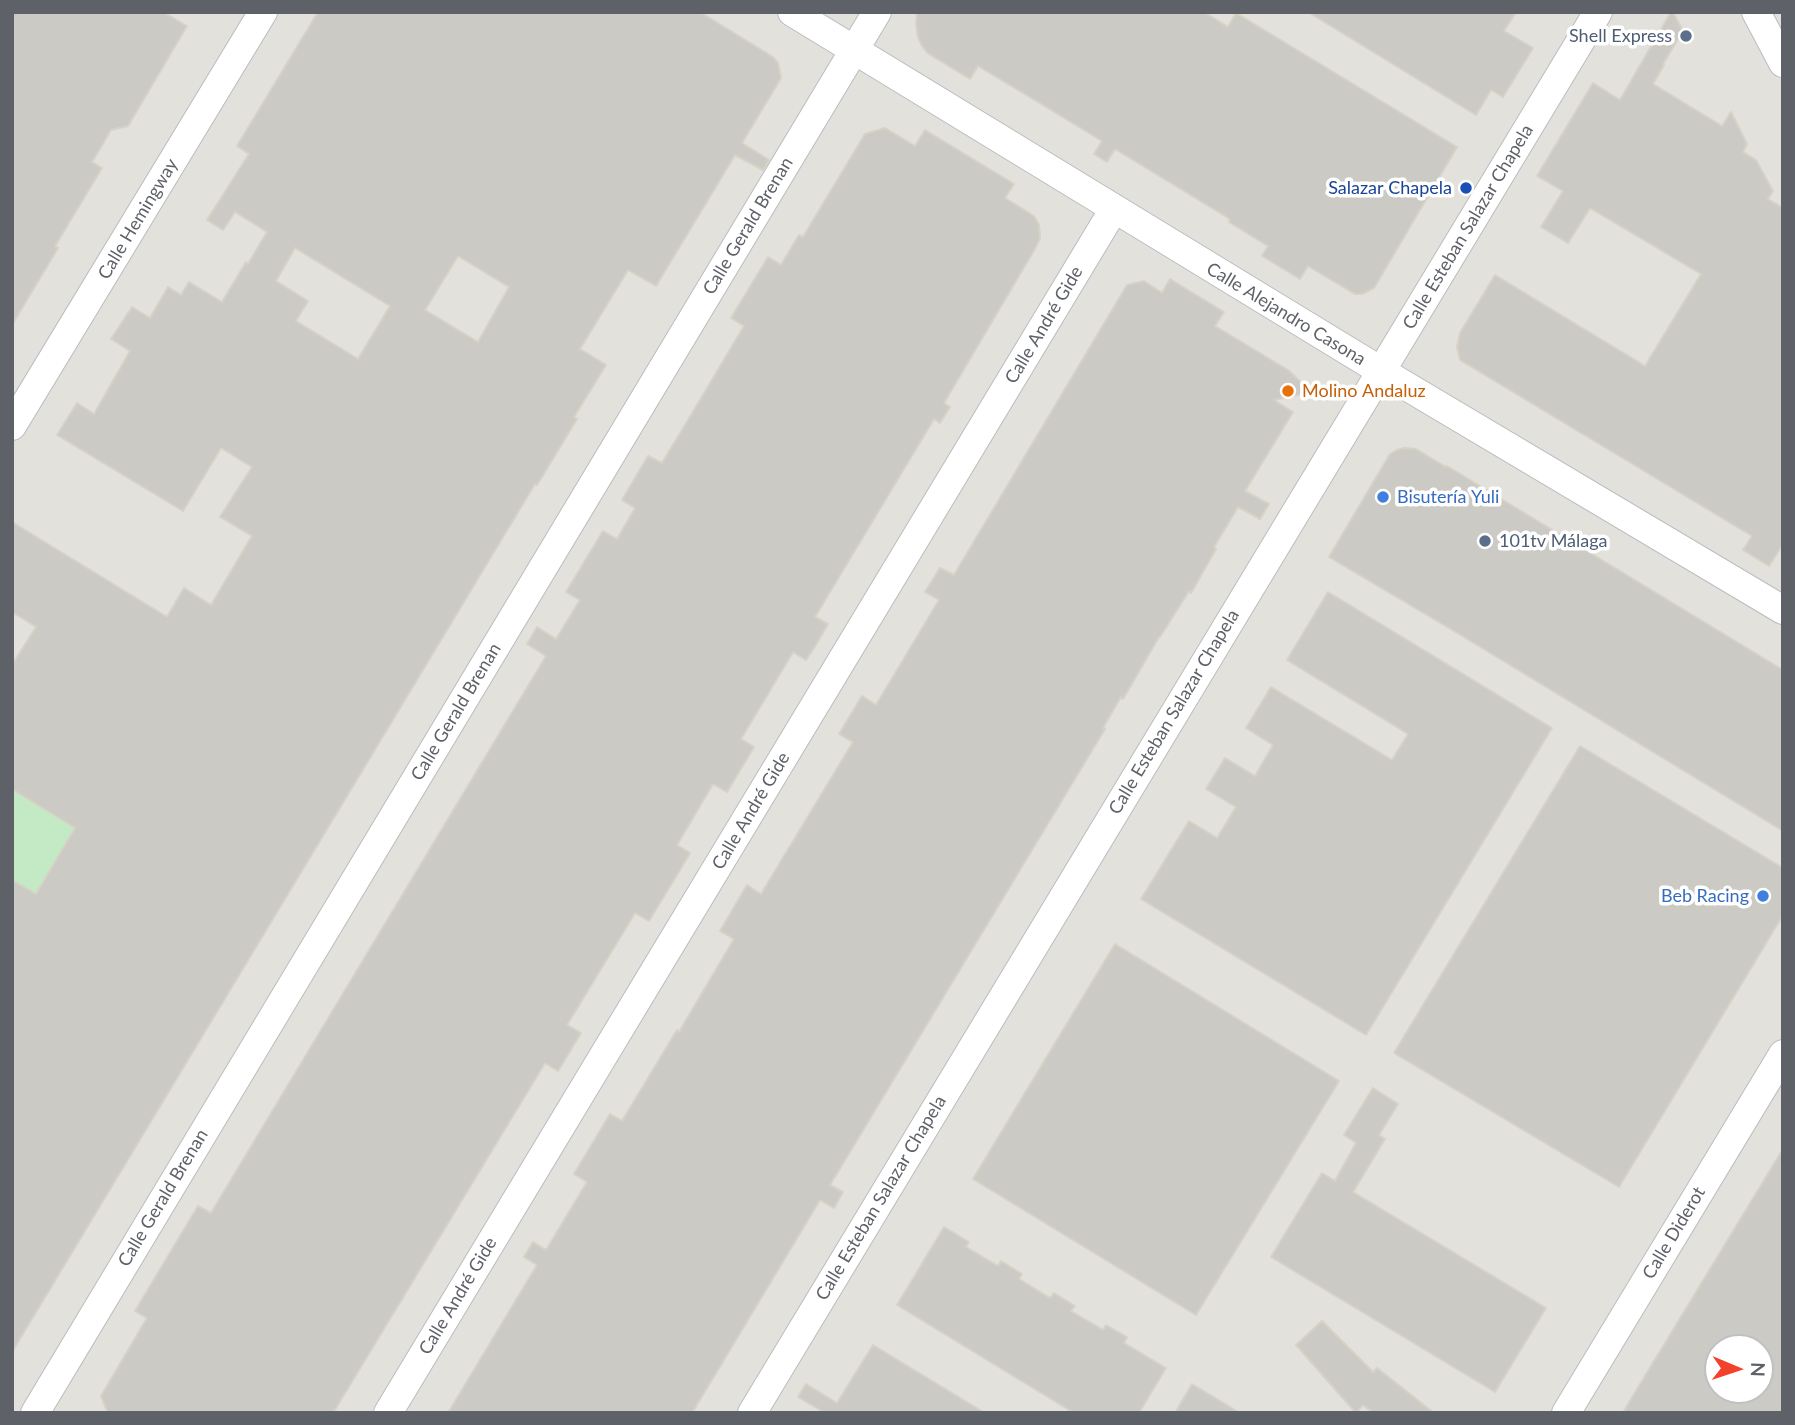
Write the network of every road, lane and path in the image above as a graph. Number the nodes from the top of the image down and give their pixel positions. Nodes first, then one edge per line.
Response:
1 (263, 12) edge
2 (792, 12) edge
3 (877, 12) edge
4 (1598, 12) edge
5 (1756, 12) edge
6 (854, 49) junction
7 (1783, 63) edge
8 (1114, 209) junction
9 (1381, 371) junction
10 (12, 426) edge
11 (1783, 610) edge
12 (1783, 1054) edge
13 (35, 1413) edge
14 (387, 1413) edge
15 (752, 1413) edge
16 (1566, 1413) edge

1 - 10 street, Calle Hemingway
2 - 6 street, Calle Alejandro Casona
3 - 6 street, Calle Gerald Brenan
4 - 9 street, Calle Esteban Salazar Chapela
5 - 7 street
6 - 8 street, Calle Alejandro Casona
6 - 13 street, Calle Gerald Brenan
8 - 9 street, Calle Alejandro Casona
8 - 14 street, Calle André Gide
9 - 11 street, Calle Alejandro Casona
9 - 15 street, Calle Esteban Salazar Chapela
12 - 16 street, Calle Diderot

